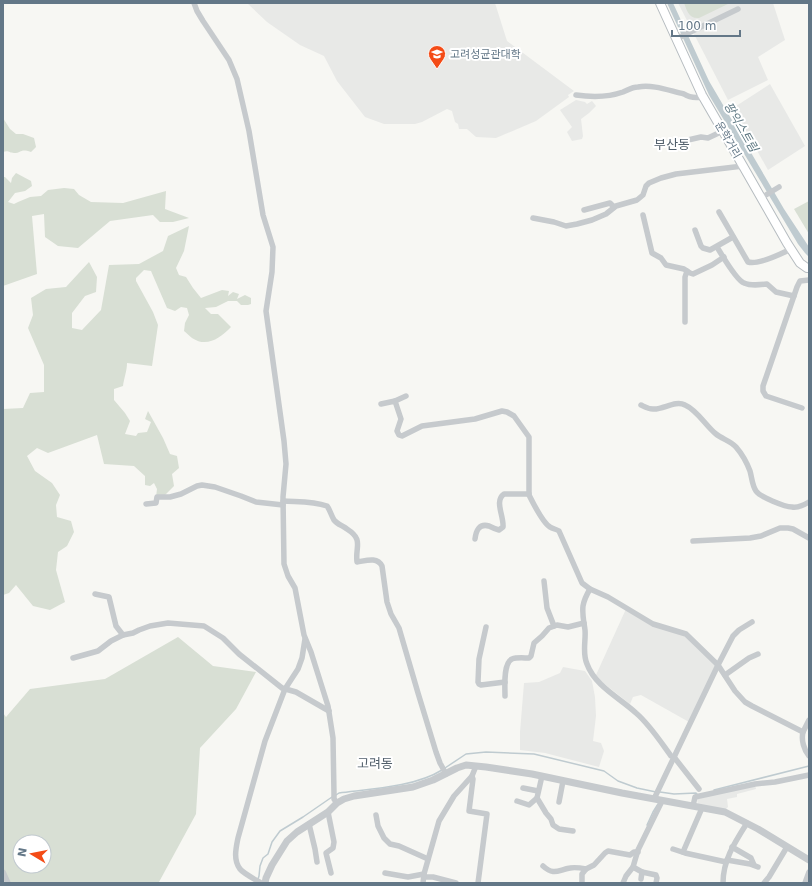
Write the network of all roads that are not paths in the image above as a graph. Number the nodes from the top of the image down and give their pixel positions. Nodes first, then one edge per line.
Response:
1 (194, 3) edge
2 (660, 3) edge
3 (738, 9) dead end
4 (678, 38) junction
5 (576, 95) dead end
6 (702, 97) junction
7 (725, 131) junction
8 (688, 140) dead end
9 (743, 166) junction
10 (777, 187) dead end
11 (763, 197) junction
12 (614, 208) junction
13 (584, 210) dead end
14 (719, 212) dead end
15 (643, 215) dead end
16 (533, 218) dead end
17 (696, 230) dead end
18 (733, 237) junction
19 (717, 247) junction
20 (791, 249) junction
21 (724, 257) junction
22 (809, 268) edge
23 (687, 271) junction
24 (809, 280) edge
25 (794, 296) junction
26 (685, 322) dead end
27 (406, 396) dead end
28 (395, 401) junction
29 (381, 404) dead end
30 (641, 405) dead end
31 (802, 408) dead end
32 (529, 494) junction
33 (809, 502) edge
34 (283, 503) junction
35 (146, 504) dead end
36 (809, 538) edge
37 (475, 539) dead end
38 (693, 541) dead end
39 (544, 581) dead end
40 (590, 589) junction
41 (96, 594) dead end
42 (752, 622) dead end
43 (584, 623) junction
44 (554, 626) junction
45 (486, 627) dead end
46 (123, 635) junction
47 (305, 638) junction
48 (758, 654) dead end
49 (72, 658) dead end
50 (718, 665) junction
51 (725, 674) junction
52 (505, 682) junction
53 (285, 689) junction
54 (505, 696) dead end
55 (329, 711) junction
56 (809, 720) edge
57 (803, 732) junction
58 (809, 756) edge
59 (674, 757) junction
60 (476, 766) junction
61 (444, 770) junction
62 (809, 775) edge
63 (472, 776) junction
64 (542, 776) junction
65 (563, 781) junction
66 (523, 788) dead end
67 (699, 789) dead end
68 (538, 791) junction
69 (659, 797) junction
70 (335, 798) junction
71 (537, 798) junction
72 (517, 801) dead end
73 (559, 802) dead end
74 (693, 806) junction
75 (702, 808) junction
76 (328, 812) junction
77 (376, 815) dead end
78 (747, 823) junction
79 (309, 824) junction
80 (573, 831) dead end
81 (732, 847) junction
82 (788, 847) junction
83 (673, 849) dead end
84 (636, 852) junction
85 (682, 852) junction
86 (428, 859) junction
87 (809, 860) edge
88 (726, 861) junction
89 (318, 862) dead end
90 (543, 866) dead end
91 (633, 867) junction
92 (586, 869) junction
93 (3, 872) edge
94 (331, 872) dead end
95 (642, 872) junction
96 (809, 872) edge
97 (385, 874) dead end
98 (424, 878) edge
99 (641, 879) dead end
100 (260, 882) edge
101 (768, 882) edge
102 (8, 883) edge
103 (456, 883) edge
104 (478, 883) edge
105 (582, 883) edge
106 (623, 883) edge
107 (656, 883) edge
108 (723, 883) edge
109 (805, 883) edge

1 - 34 street
2 - 4 main road, 운학거리
3 - 4 street
4 - 6 main road, 운학거리
5 - 6 street
6 - 7 main road, 운학거리
7 - 8 street
7 - 9 main road, 운학거리
9 - 11 main road, 운학거리
9 - 12 street
10 - 11 street
11 - 20 main road, 운학거리
12 - 13 street
12 - 16 street
14 - 18 street
15 - 23 street
17 - 19 street
18 - 19 street
18 - 20 street
19 - 21 street
20 - 22 main road, 운학거리
21 - 23 street
21 - 25 street
23 - 26 street
24 - 25 street
25 - 31 street
27 - 28 street
28 - 29 street
28 - 32 street
30 - 33 street
32 - 37 street
32 - 40 street
34 - 35 street
34 - 47 street
34 - 61 street
36 - 38 street
39 - 44 street
40 - 43 street
40 - 50 street
41 - 46 street
42 - 50 street
43 - 44 street
43 - 59 street
44 - 52 street
45 - 52 street
46 - 49 street
46 - 53 street
47 - 53 street
47 - 55 street
48 - 51 street
50 - 51 street
50 - 59 street
51 - 57 street
52 - 54 street
53 - 55 street
53 - 100 street
55 - 70 street
56 - 57 street
57 - 58 street
59 - 67 street
59 - 69 street
60 - 61 street
60 - 63 street
60 - 64 street
61 - 70 street
62 - 74 street
63 - 86 street
63 - 104 street
64 - 65 street
64 - 68 street
65 - 69 street
65 - 73 street
66 - 68 street
68 - 71 street
69 - 74 street
69 - 84 street
70 - 76 street
71 - 72 street
71 - 80 street
74 - 75 street
75 - 78 street
75 - 85 street
76 - 79 street
76 - 94 street
77 - 86 street
78 - 81 street
78 - 82 street
79 - 89 street
79 - 100 street
81 - 88 street
81 - 88 street
82 - 87 street
82 - 101 street
83 - 85 street
84 - 91 street
84 - 92 street
85 - 88 street
86 - 98 street
88 - 108 street
90 - 92 street
91 - 95 street
91 - 106 street
92 - 105 street
93 - 102 street
95 - 99 street
95 - 107 street
96 - 109 street
97 - 98 street
98 - 103 street

